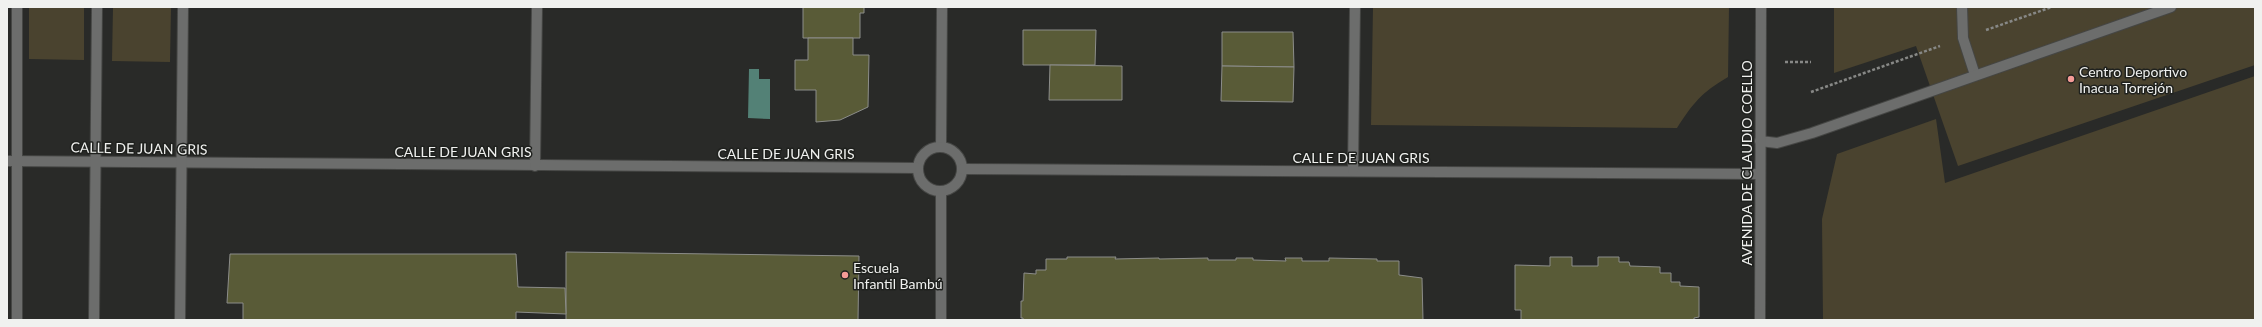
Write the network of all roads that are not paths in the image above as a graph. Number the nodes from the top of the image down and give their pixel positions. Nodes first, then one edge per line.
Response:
1 (17, 7) edge
2 (97, 7) edge
3 (183, 7) edge
4 (537, 7) edge
5 (942, 7) edge
6 (1354, 7) edge
7 (1760, 7) edge
8 (1962, 7) edge
9 (2170, 7) edge
10 (1975, 75) junction
11 (1760, 141) junction
12 (941, 147) junction
13 (12, 161) edge
14 (96, 161) junction
15 (182, 163) junction
16 (535, 166) junction
17 (918, 168) junction
18 (962, 169) junction
19 (1353, 171) junction
20 (1760, 174) junction
21 (941, 191) junction
22 (17, 320) edge
23 (94, 320) edge
24 (180, 320) edge
25 (940, 320) edge
26 (1760, 320) edge

1 - 13 street
2 - 14 street
3 - 15 street
4 - 16 street
5 - 12 street
6 - 19 street
7 - 11 street, AVENIDA DE CLAUDIO COELLO
8 - 10 street
9 - 10 street
10 - 11 street
11 - 20 street, AVENIDA DE CLAUDIO COELLO
12 - 17 street
12 - 18 street
13 - 14 street, CALLE DE JUAN GRIS
13 - 22 street
14 - 15 street, CALLE DE JUAN GRIS
14 - 23 street
15 - 16 street, CALLE DE JUAN GRIS
15 - 24 street
16 - 17 street, CALLE DE JUAN GRIS
17 - 21 street
18 - 19 street, CALLE DE JUAN GRIS
18 - 21 street
19 - 20 street, CALLE DE JUAN GRIS
20 - 26 street, AVENIDA DE CLAUDIO COELLO
21 - 25 street

